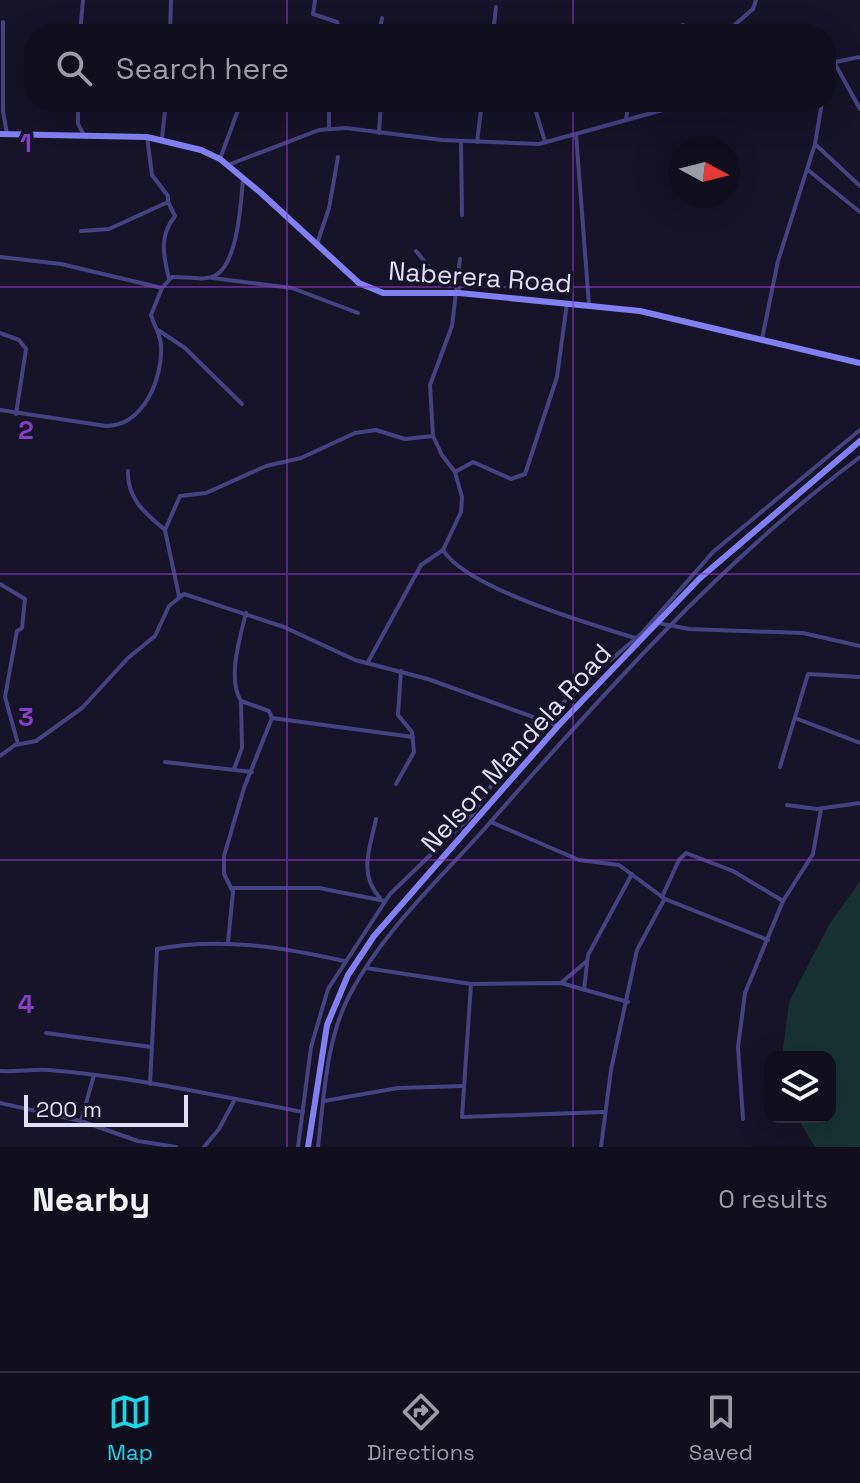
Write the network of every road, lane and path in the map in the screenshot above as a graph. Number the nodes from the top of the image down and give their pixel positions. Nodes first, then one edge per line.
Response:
1 (83, 0) edge
2 (171, 0) edge
3 (315, 0) edge
4 (756, 0) edge
5 (496, 7) dead end
6 (382, 18) dead end
7 (3, 22) dead end
8 (81, 24) edge
9 (170, 24) edge
10 (338, 24) edge
11 (381, 24) edge
12 (494, 24) edge
13 (736, 24) edge
14 (860, 57) edge
15 (836, 62) edge
16 (836, 66) edge
17 (860, 109) edge
18 (78, 112) edge
19 (165, 112) edge
20 (237, 112) edge
21 (329, 112) edge
22 (380, 112) edge
23 (481, 112) edge
24 (536, 112) edge
25 (627, 112) edge
26 (653, 112) edge
27 (820, 112) edge
28 (626, 119) junction
29 (329, 129) junction
30 (379, 133) junction
31 (4, 134) edge
32 (576, 134) junction
33 (84, 135) junction
34 (147, 137) junction
35 (162, 138) junction
36 (461, 142) junction
37 (477, 142) junction
38 (545, 143) junction
39 (815, 144) junction
40 (338, 157) dead end
41 (220, 159) junction
42 (227, 165) junction
43 (808, 170) junction
44 (243, 179) junction
45 (860, 186) edge
46 (168, 202) junction
47 (860, 212) edge
48 (462, 215) dead end
49 (81, 231) dead end
50 (317, 244) junction
51 (416, 251) dead end
52 (0, 257) edge
53 (460, 259) dead end
54 (210, 277) junction
55 (169, 279) junction
56 (162, 288) junction
57 (459, 290) junction
58 (567, 303) junction
59 (589, 305) junction
60 (358, 313) dead end
61 (158, 330) junction
62 (0, 333) edge
63 (762, 339) junction
64 (860, 363) edge
65 (242, 404) dead end
66 (0, 410) edge
67 (16, 414) junction
68 (860, 430) edge
69 (433, 436) junction
70 (860, 441) edge
71 (852, 446) junction
72 (859, 460) edge
73 (128, 471) dead end
74 (455, 472) junction
75 (165, 530) junction
76 (443, 550) junction
77 (0, 584) edge
78 (179, 596) junction
79 (246, 613) junction
80 (658, 623) junction
81 (669, 627) junction
82 (635, 638) junction
83 (860, 646) edge
84 (368, 663) junction
85 (401, 671) junction
86 (860, 677) edge
87 (241, 701) junction
88 (272, 718) junction
89 (795, 718) junction
90 (546, 723) junction
91 (558, 726) junction
92 (413, 737) junction
93 (860, 743) edge
94 (18, 744) junction
95 (0, 756) edge
96 (165, 762) dead end
97 (780, 767) dead end
98 (233, 769) junction
99 (252, 772) junction
100 (396, 784) dead end
101 (860, 803) edge
102 (787, 805) dead end
103 (821, 809) junction
104 (376, 819) dead end
105 (491, 822) junction
106 (632, 874) junction
107 (232, 888) junction
108 (663, 898) junction
109 (383, 901) junction
110 (783, 901) junction
111 (769, 941) junction
112 (228, 942) junction
113 (344, 961) junction
114 (587, 961) junction
115 (366, 968) junction
116 (561, 983) junction
117 (471, 984) junction
118 (584, 990) junction
119 (628, 1002) junction
120 (46, 1033) dead end
121 (151, 1047) junction
122 (0, 1071) edge
123 (94, 1075) junction
124 (150, 1084) junction
125 (462, 1086) junction
126 (234, 1101) junction
127 (324, 1101) junction
128 (0, 1103) edge
129 (303, 1112) junction
130 (604, 1112) junction
131 (743, 1119) dead end
132 (81, 1121) junction
133 (165, 1146) edge
134 (176, 1147) edge
135 (204, 1147) edge
136 (298, 1147) edge
137 (308, 1147) edge
138 (318, 1147) edge
139 (601, 1147) edge

1 - 8 street
2 - 9 street
3 - 10 street
4 - 13 street
5 - 12 street
6 - 11 street
7 - 31 street
14 - 15 street
16 - 17 street
18 - 33 street
19 - 35 street
20 - 41 street
21 - 29 street
22 - 30 street
23 - 37 street
24 - 38 street
25 - 28 street
26 - 28 street
27 - 39 street
28 - 32 street
29 - 30 street
29 - 42 street
30 - 36 street
31 - 33 street, Naberera Road
32 - 38 street
32 - 59 street
33 - 34 street, Naberera Road
34 - 35 street, Naberera Road
34 - 46 street
35 - 41 street, Naberera Road
36 - 37 street
36 - 48 street
37 - 38 street
39 - 43 street
39 - 45 street
40 - 50 street
41 - 42 street, Naberera Road
42 - 44 street, Naberera Road
43 - 47 street
43 - 63 street
44 - 50 street, Naberera Road
44 - 54 street
46 - 49 street
46 - 55 street
50 - 57 street, Naberera Road
51 - 57 street
52 - 56 street
53 - 57 street
54 - 55 street
54 - 60 street
55 - 56 street
56 - 61 street
57 - 58 street, Naberera Road
57 - 69 street
58 - 59 street, Naberera Road
58 - 74 street
59 - 63 street, Naberera Road
61 - 65 street
61 - 67 street
62 - 67 street
63 - 64 street, Naberera Road
66 - 67 street
68 - 82 street
69 - 74 street
69 - 75 street
70 - 71 street, Nelson Mandela Road
71 - 72 street
71 - 80 street, Nelson Mandela Road
72 - 81 street
73 - 75 street
74 - 76 street
75 - 78 street
76 - 82 street
76 - 84 street
77 - 94 street
78 - 79 street
78 - 94 street
79 - 84 street
79 - 87 street
80 - 81 street
80 - 91 street, Nelson Mandela Road
81 - 83 street
81 - 105 street
82 - 90 street
84 - 85 street
85 - 90 street
85 - 92 street
86 - 89 street
87 - 88 street
87 - 98 street
88 - 92 street
88 - 99 street
89 - 93 street
89 - 97 street
90 - 91 street
90 - 109 street
91 - 137 street, Nelson Mandela Road
92 - 100 street
94 - 95 street
96 - 98 street
98 - 99 street
99 - 107 street
101 - 103 street
102 - 103 street
103 - 110 street
104 - 109 street
105 - 106 street
105 - 115 street
106 - 108 street
106 - 114 street
107 - 109 street
107 - 112 street
108 - 110 street
108 - 111 street
108 - 119 street
109 - 113 street
110 - 111 street
111 - 131 street
112 - 113 street
112 - 121 street
113 - 129 street
114 - 116 street
114 - 118 street
115 - 117 street
115 - 127 street
116 - 117 street
116 - 118 street
117 - 125 street
118 - 119 street
119 - 130 street
120 - 121 street
121 - 124 street
122 - 123 street
123 - 124 street
123 - 132 street
124 - 126 street
125 - 127 street
125 - 130 street
126 - 129 street
126 - 135 street
127 - 138 street
128 - 132 street
129 - 136 street
130 - 139 street
132 - 133 street
133 - 134 street

